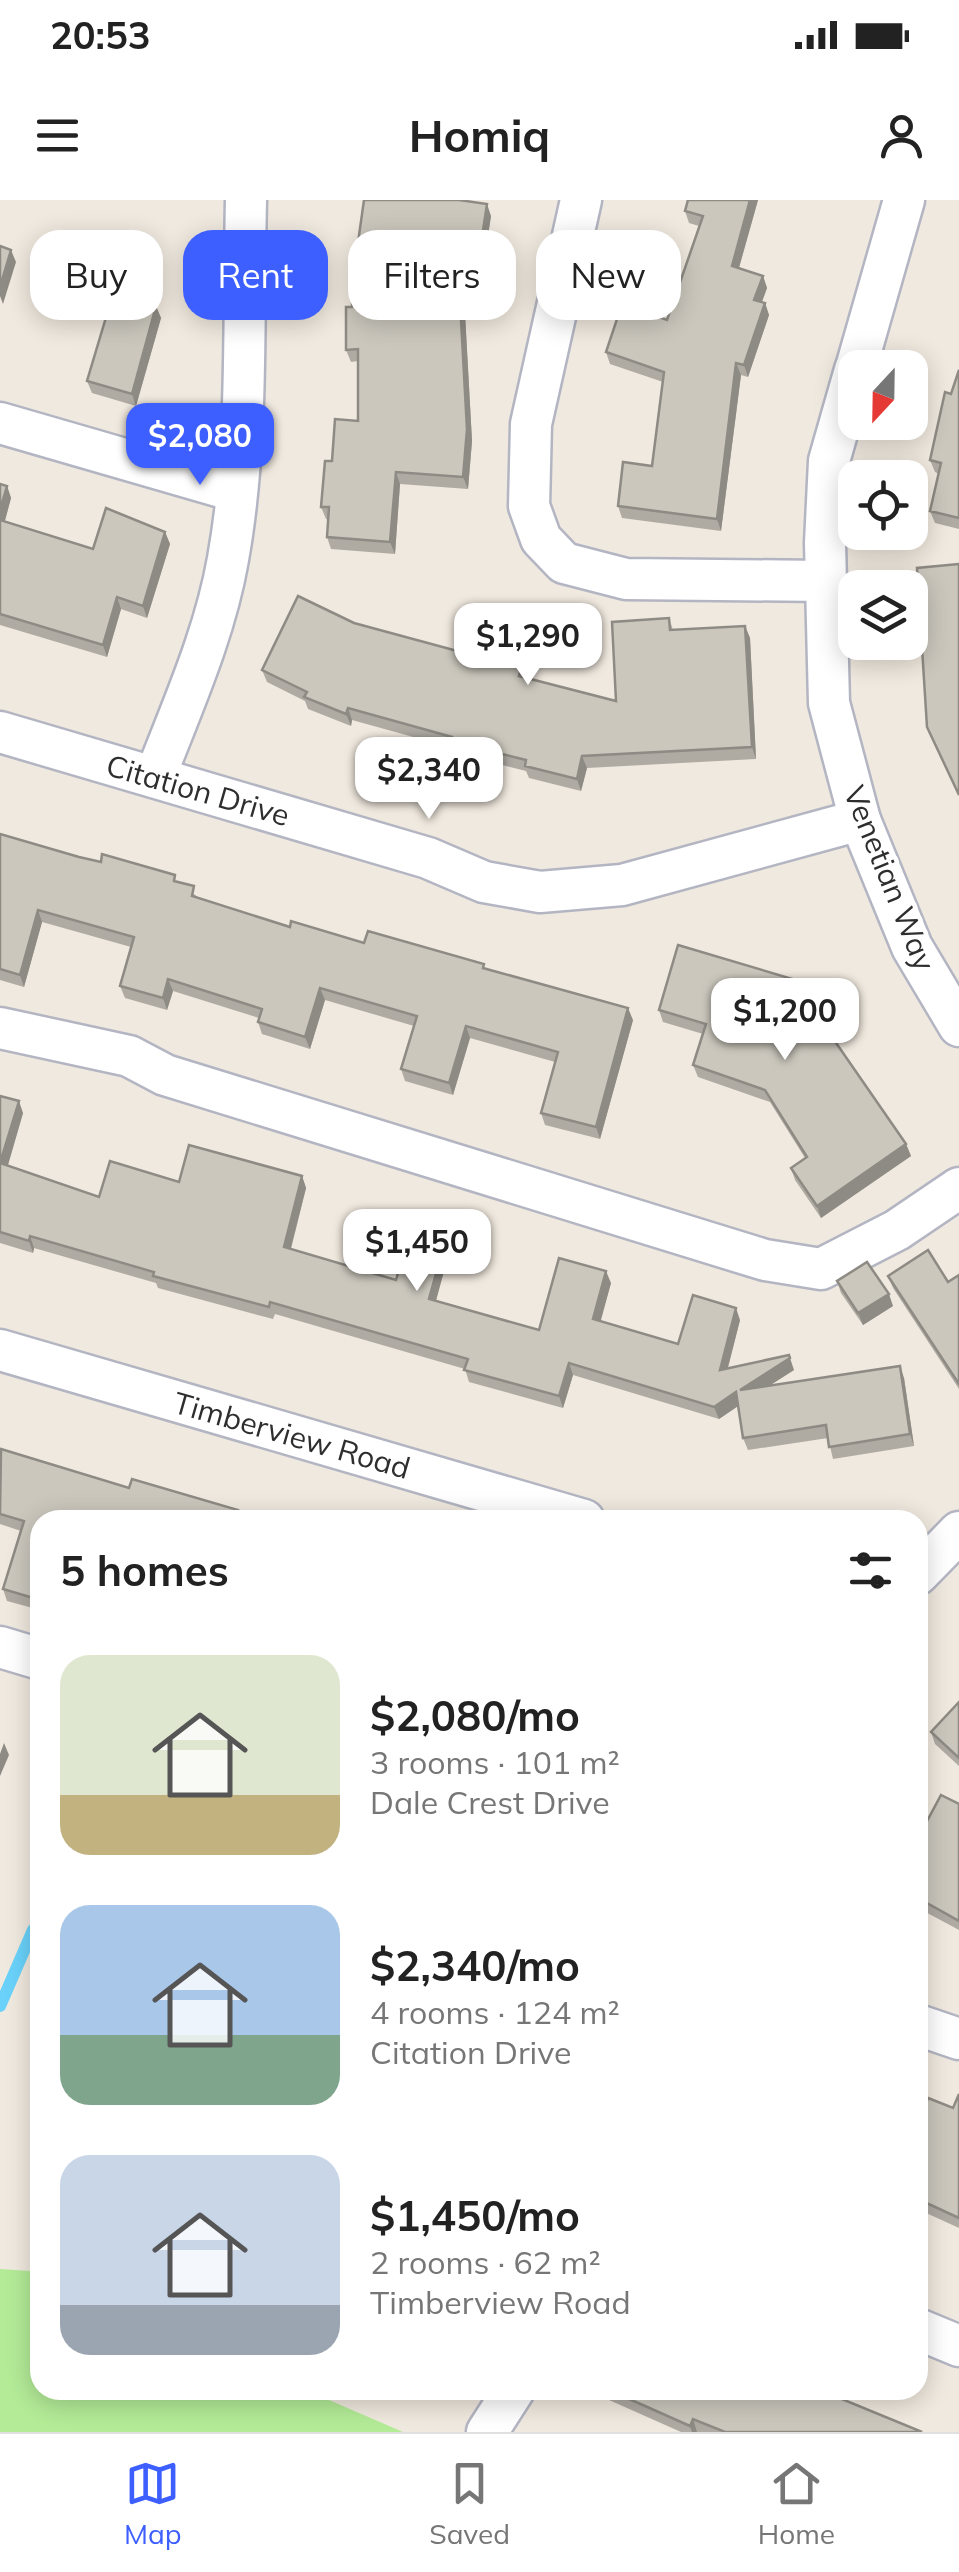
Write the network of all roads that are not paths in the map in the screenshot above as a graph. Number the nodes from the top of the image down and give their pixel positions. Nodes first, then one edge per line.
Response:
1 (246, 200) edge
2 (582, 200) edge
3 (904, 200) edge
4 (861, 350) edge
5 (0, 423) edge
6 (838, 429) edge
7 (235, 491) junction
8 (826, 581) junction
9 (0, 732) edge
10 (155, 777) junction
11 (860, 820) junction
12 (959, 1026) edge
13 (0, 1028) edge
14 (959, 1188) edge
15 (0, 1350) edge
16 (550, 1510) edge
17 (959, 1532) edge
18 (928, 1564) edge
19 (0, 1647) edge
20 (30, 1656) edge
21 (928, 2028) edge
22 (959, 2038) edge
23 (928, 2333) edge
24 (959, 2346) edge
25 (508, 2400) edge
26 (487, 2432) edge

1 - 7 street
2 - 8 street
3 - 4 street, Venetian Way
5 - 7 street
6 - 8 street, Venetian Way
7 - 10 street
8 - 11 street, Venetian Way
9 - 10 street, Citation Drive
10 - 11 street, Citation Drive
11 - 12 street, Venetian Way
13 - 14 street
15 - 16 street, Timberview Road
17 - 18 street
19 - 20 street
21 - 22 street
23 - 24 street
25 - 26 street

